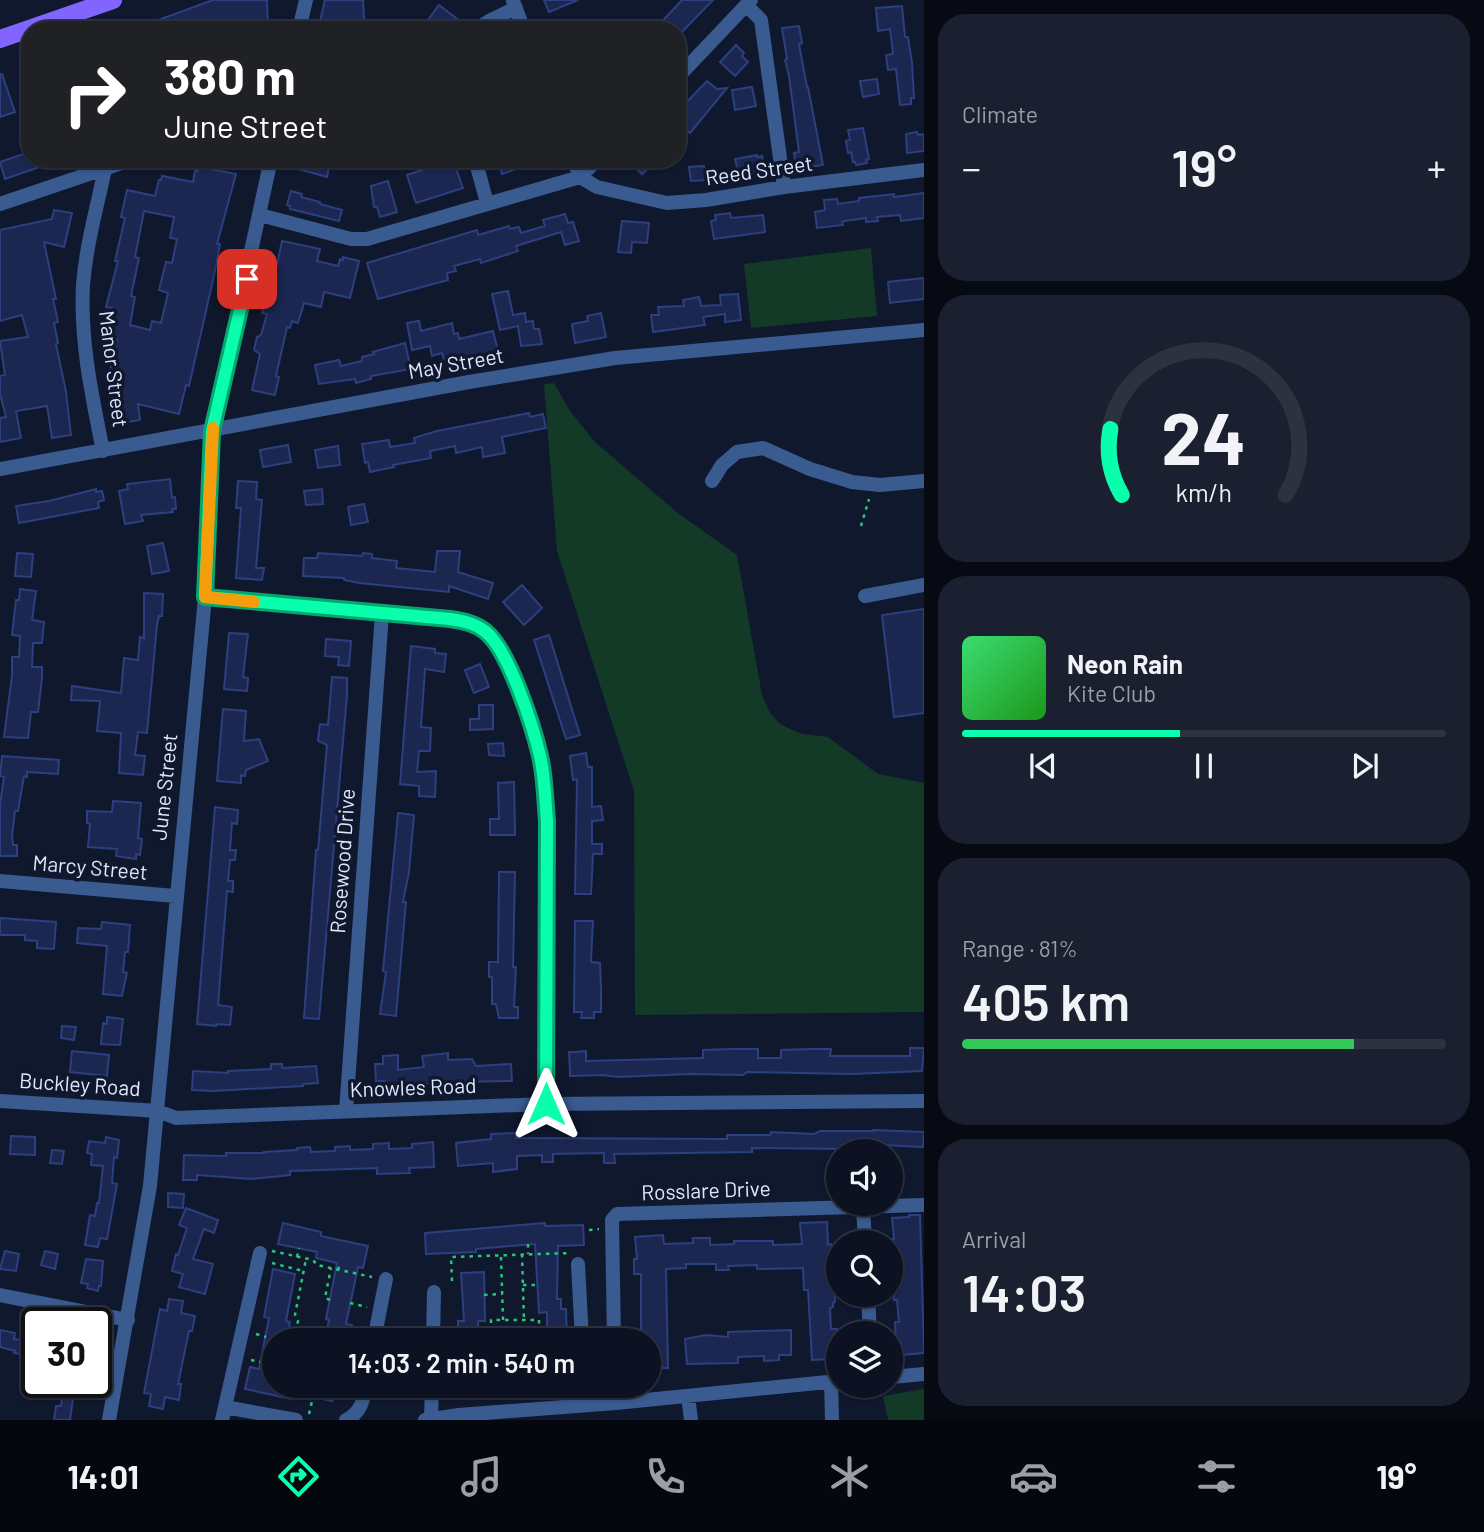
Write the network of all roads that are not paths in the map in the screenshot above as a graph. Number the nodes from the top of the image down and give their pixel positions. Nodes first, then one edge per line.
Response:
1 (113, 0) edge
2 (306, 0) edge
3 (749, 3) edge
4 (514, 4) edge
5 (52, 21) edge
6 (301, 21) edge
7 (489, 21) edge
8 (521, 21) edge
9 (21, 32) edge
10 (0, 39) edge
11 (686, 69) edge
12 (269, 168) edge
13 (477, 168) edge
14 (576, 168) edge
15 (589, 168) edge
16 (105, 169) joint
17 (924, 170) edge
18 (580, 177) junction
19 (784, 187) junction
20 (487, 203) junction
21 (0, 204) edge
22 (260, 215) junction
23 (924, 330) edge
24 (212, 431) junction
25 (103, 451) junction
26 (0, 469) edge
27 (712, 481) dead end
28 (924, 481) edge
29 (924, 584) edge
30 (865, 596) dead end
31 (205, 597) junction
32 (382, 614) junction
33 (0, 881) edge
34 (175, 896) junction
35 (0, 1101) edge
36 (924, 1101) edge
37 (546, 1104) junction
38 (158, 1111) junction
39 (346, 1111) junction
40 (924, 1205) edge
41 (903, 1206) edge
42 (826, 1208) edge
43 (259, 1256) road end
44 (578, 1264) road end
45 (386, 1279) road end
46 (434, 1292) dead end
47 (0, 1295) edge
48 (128, 1320) junction
49 (376, 1328) edge
50 (433, 1328) edge
51 (581, 1328) edge
52 (614, 1328) edge
53 (924, 1374) edge
54 (903, 1376) edge
55 (826, 1382) edge
56 (688, 1396) junction
57 (363, 1398) edge
58 (431, 1398) edge
59 (585, 1398) edge
60 (616, 1398) edge
61 (834, 1398) edge
62 (616, 1403) junction
63 (585, 1404) junction
64 (224, 1413) edge
65 (459, 1418) edge
66 (428, 1419) edge
67 (109, 1420) edge
68 (296, 1420) edge
69 (346, 1420) edge
70 (691, 1420) edge
71 (832, 1420) edge

1 - 5 main road
2 - 6 street
3 - 11 street
3 - 19 street
4 - 7 street
4 - 8 street
9 - 10 main road
12 - 22 street, June Street
13 - 20 street
14 - 18 street
15 - 18 street
16 - 21 street
16 - 25 street, Manor Street
17 - 19 street, Reed Street
18 - 19 street, Reed Street
18 - 20 street
20 - 22 street
22 - 24 street, June Street
23 - 24 street, May Street
24 - 25 street, May Street
24 - 31 street, June Street
25 - 26 street, May Street
27 - 28 street
29 - 30 street
31 - 32 street
31 - 34 street, June Street
32 - 37 street
32 - 39 street, Rosewood Drive
33 - 34 street, Marcy Street
34 - 38 street, June Street
35 - 38 street, Buckley Road
36 - 37 street, Knowles Road
37 - 39 street, Knowles Road
38 - 39 street, Knowles Road
38 - 48 street, June Street
40 - 41 street, Rosslare Drive
42 - 52 street, Rosslare Drive
43 - 64 street
44 - 51 street
45 - 49 street
46 - 50 street
47 - 48 street
48 - 67 street, June Street
53 - 54 street
55 - 56 street
56 - 62 street
56 - 70 street
57 - 69 street
58 - 66 street
59 - 63 street
60 - 62 street
61 - 71 street
62 - 63 street
63 - 65 street
64 - 68 street
65 - 66 street

